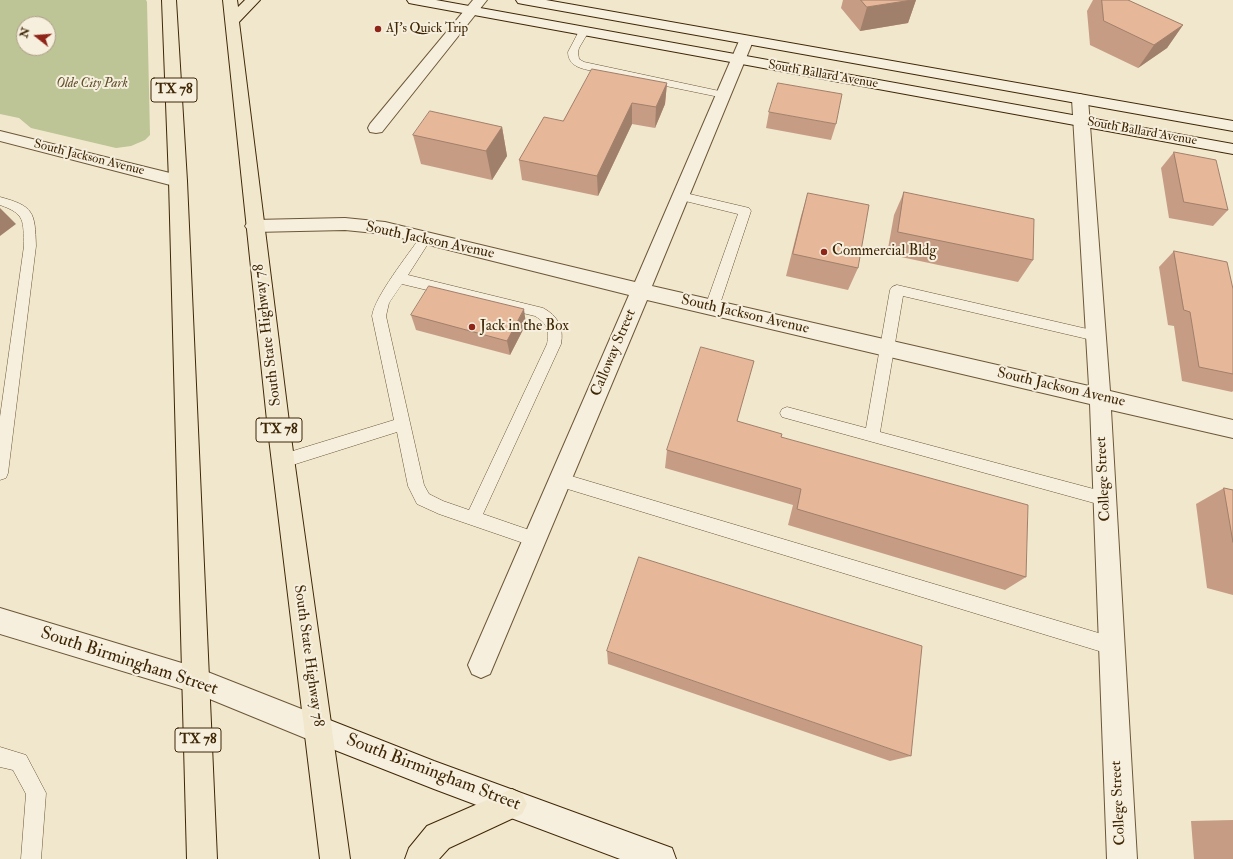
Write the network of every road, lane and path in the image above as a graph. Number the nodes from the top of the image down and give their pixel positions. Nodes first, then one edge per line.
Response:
1 (169, 0) edge
2 (230, 0) edge
3 (253, 0) edge
4 (414, 0) edge
5 (523, 0) edge
6 (475, 5) edge
7 (232, 22) junction
8 (584, 31) junction
9 (746, 41) junction
10 (738, 60) junction
11 (724, 95) junction
12 (1080, 110) junction
13 (1233, 126) edge
14 (376, 128) dead end
15 (0, 136) edge
16 (1233, 149) edge
17 (178, 181) junction
18 (681, 196) junction
19 (0, 201) edge
20 (254, 226) junction
21 (425, 238) junction
22 (399, 278) junction
23 (641, 291) junction
24 (712, 307) junction
25 (1096, 336) junction
26 (887, 348) junction
27 (1100, 397) junction
28 (787, 413) dead end
29 (401, 424) junction
30 (1233, 429) edge
31 (872, 436) junction
32 (283, 461) junction
33 (0, 473) edge
34 (561, 480) junction
35 (1105, 499) junction
36 (474, 519) junction
37 (535, 539) junction
38 (0, 621) edge
39 (1112, 646) junction
40 (481, 665) dead end
41 (195, 680) junction
42 (317, 729) junction
43 (0, 757) edge
44 (512, 804) junction
45 (31, 859) edge
46 (202, 859) edge
47 (335, 859) edge
48 (420, 859) edge
49 (661, 859) edge
50 (1122, 859) edge

1 - 17 main road, TX 78
2 - 7 main road, South State Highway 78 / TX 78
3 - 7 main road
4 - 6 street, South Ballard Avenue
5 - 9 street, South Ballard Avenue
6 - 8 street, South Ballard Avenue
6 - 14 street
7 - 20 main road, South State Highway 78 / TX 78
8 - 10 street, South Ballard Avenue
8 - 11 lane
9 - 10 street, Calloway Street
9 - 12 street, South Ballard Avenue
10 - 11 street, Calloway Street
10 - 12 street, South Ballard Avenue
11 - 18 street, Calloway Street
12 - 13 street, South Ballard Avenue
12 - 16 street, South Ballard Avenue
12 - 25 street, College Street
15 - 17 street, South Jackson Avenue
17 - 41 main road, TX 78
18 - 23 street, Calloway Street
18 - 24 lane
19 - 33 lane
20 - 21 street, South Jackson Avenue
20 - 32 main road, South State Highway 78 / TX 78
21 - 22 lane
21 - 23 street, South Jackson Avenue
22 - 29 lane
22 - 36 lane
23 - 24 street, South Jackson Avenue
23 - 34 street, Calloway Street
24 - 26 street, South Jackson Avenue
25 - 26 lane
25 - 27 street, College Street
26 - 27 street, South Jackson Avenue
26 - 31 lane
27 - 30 street, South Jackson Avenue
27 - 35 street, College Street
28 - 31 lane
29 - 32 lane
29 - 36 lane
31 - 35 lane
32 - 42 main road, South State Highway 78 / TX 78
34 - 37 street, Calloway Street
34 - 39 lane
35 - 39 street, College Street
36 - 37 lane
37 - 40 street, Calloway Street
38 - 41 street, South Birmingham Street
39 - 50 street, College Street
41 - 42 street, South Birmingham Street
41 - 46 main road, TX 78
42 - 44 street, South Birmingham Street
42 - 47 main road, South State Highway 78 / TX 78
43 - 45 lane
44 - 48 main road
44 - 49 street, South Birmingham Street

